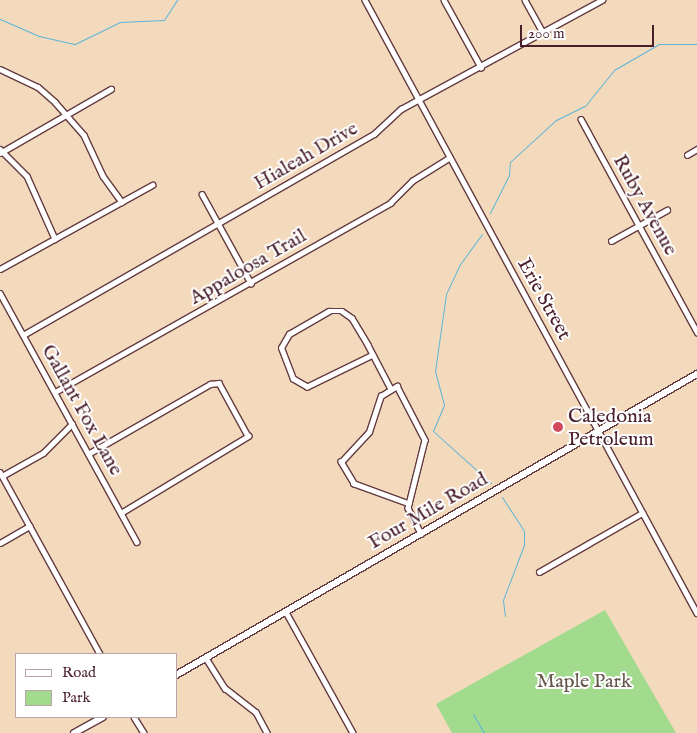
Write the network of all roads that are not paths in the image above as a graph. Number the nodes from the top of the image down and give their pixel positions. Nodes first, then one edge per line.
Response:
1 (364, 0) edge
2 (444, 0) edge
3 (525, 0) edge
4 (602, 0) edge
5 (543, 32) junction
6 (481, 67) junction
7 (0, 69) edge
8 (112, 89) dead end
9 (419, 100) junction
10 (67, 115) junction
11 (580, 119) dead end
12 (697, 149) edge
13 (1, 151) edge
14 (687, 155) dead end
15 (450, 158) junction
16 (152, 185) dead end
17 (202, 194) dead end
18 (122, 202) junction
19 (667, 210) dead end
20 (218, 223) junction
21 (639, 226) junction
22 (55, 239) junction
23 (611, 241) dead end
24 (0, 269) edge
25 (251, 282) junction
26 (0, 292) edge
27 (697, 332) edge
28 (23, 335) junction
29 (373, 355) junction
30 (697, 374) edge
31 (221, 377) dead end
32 (219, 383) junction
33 (391, 389) junction
34 (55, 392) junction
35 (72, 424) junction
36 (599, 431) junction
37 (248, 436) junction
38 (254, 437) dead end
39 (88, 454) junction
40 (1, 474) edge
41 (409, 504) junction
42 (121, 513) junction
43 (642, 513) junction
44 (30, 526) junction
45 (421, 534) junction
46 (137, 542) dead end
47 (0, 543) edge
48 (539, 572) dead end
49 (286, 612) junction
50 (697, 613) edge
51 (99, 653) edge
52 (206, 658) junction
53 (178, 674) edge
54 (101, 718) edge
55 (135, 718) edge
56 (74, 733) edge
57 (144, 733) edge
58 (267, 733) edge
59 (353, 733) edge

1 - 9 street, Erie Street
2 - 6 street
3 - 5 street
4 - 5 street, Hialeah Drive
5 - 6 street, Hialeah Drive
6 - 9 street, Hialeah Drive
7 - 10 street
8 - 10 street
9 - 15 street, Erie Street
9 - 20 street, Hialeah Drive
10 - 13 street
10 - 18 street
11 - 21 street, Ruby Avenue
12 - 14 street
13 - 22 street
15 - 25 street, Appaloosa Trail
15 - 36 street, Erie Street
16 - 18 street
17 - 20 street
18 - 22 street
19 - 21 street
20 - 25 street
20 - 28 street, Hialeah Drive
21 - 23 street
21 - 27 street, Ruby Avenue
22 - 24 street
25 - 34 street, Appaloosa Trail
26 - 28 street, Gallant Fox Lane
28 - 34 street, Gallant Fox Lane
29 - 29 street
29 - 33 street
30 - 36 main road, Four Mile Road
31 - 32 street
32 - 37 street
32 - 39 street
33 - 41 street
33 - 41 street
34 - 35 street, Gallant Fox Lane
35 - 39 street, Gallant Fox Lane
35 - 40 street
36 - 43 street, Erie Street
36 - 45 main road, Four Mile Road
37 - 38 street
37 - 42 street
39 - 42 street, Gallant Fox Lane
40 - 44 street
41 - 45 street
42 - 46 street, Gallant Fox Lane
43 - 48 street
43 - 50 street, Erie Street
44 - 47 street
44 - 51 street
45 - 49 main road, Four Mile Road
49 - 52 main road, Four Mile Road
49 - 59 street
52 - 53 main road, Four Mile Road
52 - 58 street
54 - 56 main road
55 - 57 street

